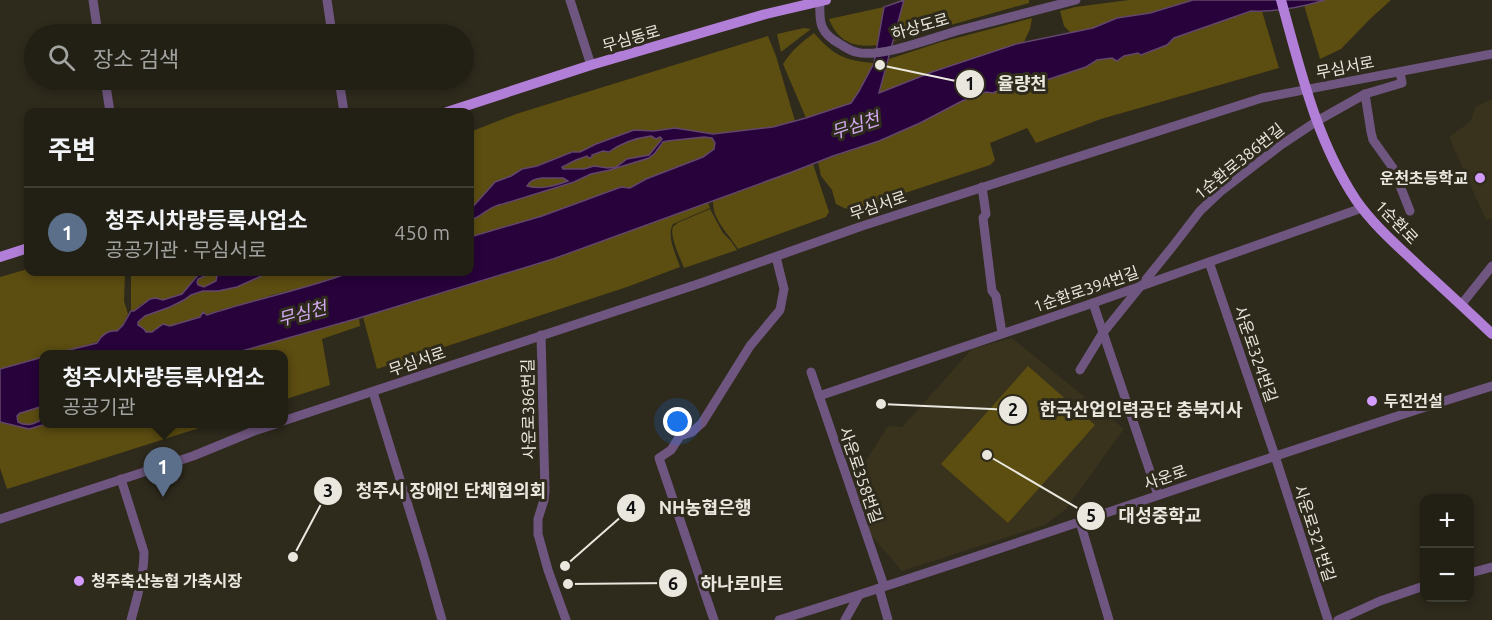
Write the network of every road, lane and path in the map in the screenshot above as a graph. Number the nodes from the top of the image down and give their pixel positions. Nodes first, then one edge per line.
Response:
1 (93, 0) edge
2 (327, 0) edge
3 (570, 0) edge
4 (822, 0) edge
5 (1076, 0) edge
6 (1281, 0) edge
7 (97, 24) edge
8 (331, 24) edge
9 (1492, 54) edge
10 (591, 65) junction
11 (1400, 72) junction
12 (1305, 84) junction
13 (107, 90) edge
14 (341, 90) edge
15 (1365, 94) junction
16 (109, 108) edge
17 (343, 108) edge
18 (459, 108) edge
19 (1317, 121) junction
20 (982, 187) junction
21 (1362, 208) junction
22 (1410, 211) dead end
23 (24, 249) edge
24 (0, 257) edge
25 (776, 257) junction
26 (1209, 262) junction
27 (1492, 266) edge
28 (1141, 286) junction
29 (1093, 303) junction
30 (1461, 305) junction
31 (1002, 333) junction
32 (1102, 334) junction
33 (1492, 334) edge
34 (541, 336) junction
35 (1080, 370) dead end
36 (811, 372) dead end
37 (1492, 386) edge
38 (372, 392) junction
39 (819, 396) junction
40 (288, 419) edge
41 (262, 428) edge
42 (1275, 456) junction
43 (121, 479) junction
44 (1158, 495) junction
45 (0, 519) edge
46 (1080, 522) junction
47 (1492, 567) edge
48 (1474, 572) edge
49 (881, 587) junction
50 (1420, 588) edge
51 (859, 594) junction
52 (132, 620) edge
53 (442, 620) edge
54 (566, 620) edge
55 (714, 620) edge
56 (779, 620) edge
57 (845, 620) edge
58 (888, 620) edge
59 (1109, 620) edge
60 (1328, 620) edge
61 (1338, 620) edge

1 - 7 street
2 - 8 street
3 - 10 street
4 - 5 street, 하상도로
4 - 10 main road, 무심동로
6 - 12 main road, 1순환로
9 - 11 street, 무심서로
10 - 18 main road, 무심동로
11 - 12 street, 무심서로
11 - 15 street, 1순환로386번길
12 - 19 main road, 1순환로
12 - 20 street, 무심서로
13 - 16 street
14 - 17 street
15 - 19 street, 1순환로386번길
15 - 22 street
19 - 21 main road, 1순환로
19 - 28 street, 1순환로386번길
20 - 25 street, 무심서로
20 - 31 street
21 - 26 street, 1순환로394번길
21 - 30 main road, 1순환로
23 - 24 main road
25 - 34 street, 무심서로
25 - 55 street
26 - 28 street, 1순환로394번길
26 - 42 street, 사운로324번길
27 - 30 street
28 - 29 street, 1순환로394번길
28 - 32 street, 1순환로386번길
29 - 31 street, 1순환로394번길
29 - 32 street
30 - 33 main road, 1순환로
31 - 39 street, 1순환로394번길
32 - 35 street, 1순환로386번길
32 - 44 street
34 - 38 street, 무심서로
34 - 54 street, 사운로386번길
36 - 39 street, 사운로358번길
37 - 42 street, 사운로
38 - 40 street, 무심서로
38 - 53 street
39 - 49 street, 사운로358번길
41 - 43 street
42 - 44 street, 사운로
42 - 60 street, 사운로321번길
43 - 45 street
43 - 52 street
44 - 46 street, 사운로
46 - 49 street, 사운로
46 - 59 street
47 - 48 street
49 - 51 street, 사운로
49 - 58 street, 사운로358번길
50 - 61 street
51 - 56 street, 사운로
51 - 57 street

